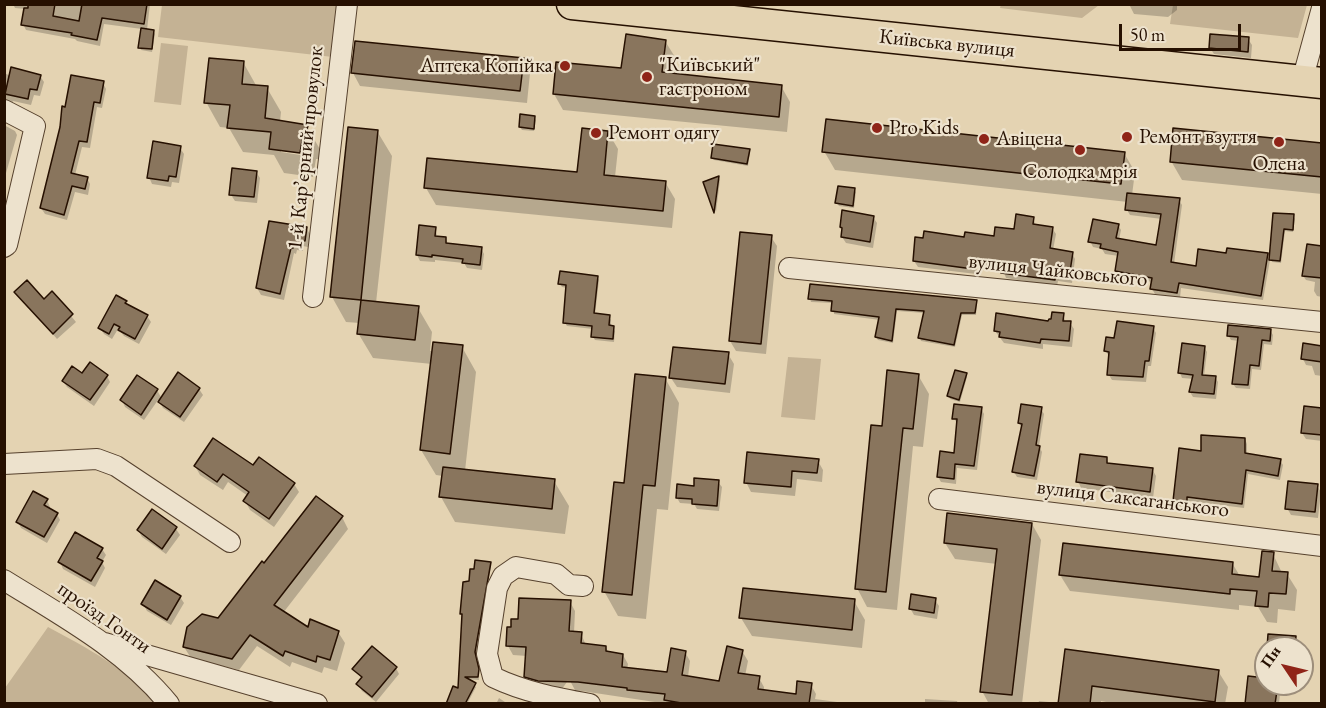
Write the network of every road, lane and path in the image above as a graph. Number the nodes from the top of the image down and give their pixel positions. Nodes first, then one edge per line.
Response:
1 (346, 4) edge
2 (572, 4) edge
3 (617, 7) edge
4 (1322, 8) edge
5 (1312, 82) edge
6 (4, 110) edge
7 (4, 247) edge
8 (789, 268) dead end
9 (313, 297) dead end
10 (1322, 322) edge
11 (4, 464) edge
12 (939, 499) dead end
13 (230, 542) dead end
14 (1322, 546) edge
15 (4, 580) edge
16 (583, 586) dead end
17 (105, 643) junction
18 (169, 704) edge
19 (317, 704) edge
20 (590, 704) edge

1 - 9 street, 1-й Карʼєрний провулок
2 - 3 main road, Київська вулиця
3 - 5 main road, Київська вулиця
4 - 5 street
6 - 7 street
8 - 10 street, вулиця Чайковського
11 - 13 street
12 - 14 street, вулиця Саксаганського
15 - 17 street, проїзд Гонти
16 - 20 street
17 - 18 street, проїзд Гонти
17 - 19 street

